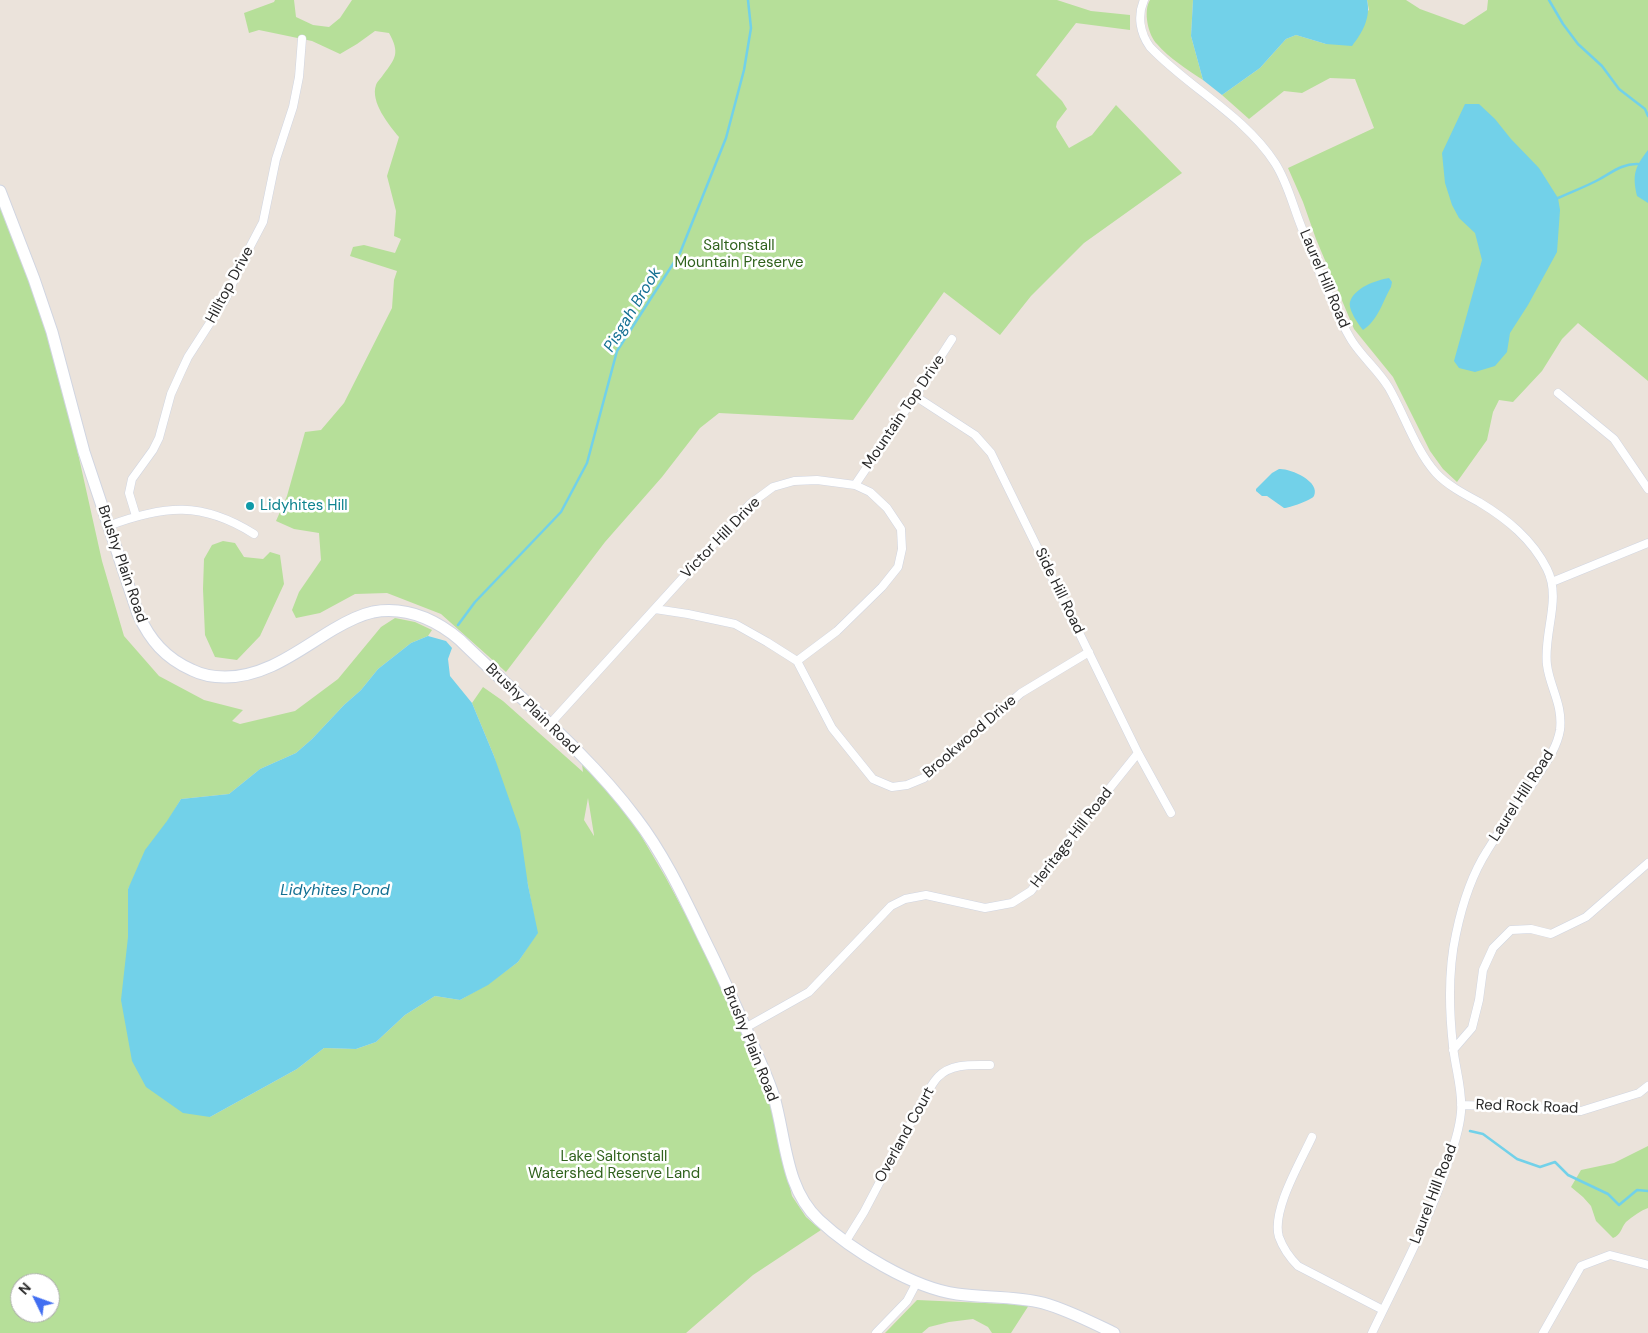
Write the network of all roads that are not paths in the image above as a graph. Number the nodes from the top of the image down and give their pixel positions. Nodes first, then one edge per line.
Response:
1 (1144, 0) edge
2 (302, 39) dead end
3 (0, 190) edge
4 (952, 338) dead end
5 (1558, 393) dead end
6 (916, 396) junction
7 (855, 485) junction
8 (1648, 488) edge
9 (136, 516) junction
10 (108, 526) junction
11 (254, 534) dead end
12 (1648, 544) edge
13 (1552, 582) junction
14 (655, 609) junction
15 (1089, 652) junction
16 (797, 661) junction
17 (549, 725) junction
18 (1138, 753) junction
19 (1171, 813) dead end
20 (1648, 863) edge
21 (745, 1028) junction
22 (1453, 1050) junction
23 (990, 1065) dead end
24 (1648, 1086) edge
25 (1461, 1106) junction
26 (1312, 1137) dead end
27 (846, 1241) junction
28 (1648, 1264) edge
29 (917, 1282) junction
30 (1383, 1310) junction
31 (876, 1333) edge
32 (1114, 1333) edge
33 (1372, 1333) edge
34 (1543, 1333) edge

1 - 13 street, Laurel Hill Road
2 - 9 street, Hilltop Drive
3 - 10 main road, Brushy Plain Road
4 - 6 street, Mountain Top Drive
5 - 8 street
6 - 7 street, Mountain Top Drive
6 - 15 street, Side Hill Road
7 - 14 street, Victor Hill Drive
7 - 16 street, Victor Hill Drive
9 - 10 street
9 - 11 street
10 - 17 main road, Brushy Plain Road
12 - 13 street
13 - 22 street, Laurel Hill Road
14 - 16 street
14 - 17 street
15 - 16 street, Brookwood Drive
15 - 18 street, Side Hill Road
17 - 21 main road, Brushy Plain Road
18 - 19 street, Side Hill Road
18 - 21 street, Heritage Hill Road
20 - 22 street
21 - 27 main road, Brushy Plain Road
22 - 25 street, Laurel Hill Road
23 - 27 street, Overland Court
24 - 25 street, Red Rock Road
25 - 30 street, Laurel Hill Road
26 - 30 street
27 - 29 main road, Brushy Plain Road
28 - 34 street
29 - 31 street
29 - 32 main road, Brushy Plain Road
30 - 33 street, Laurel Hill Road

